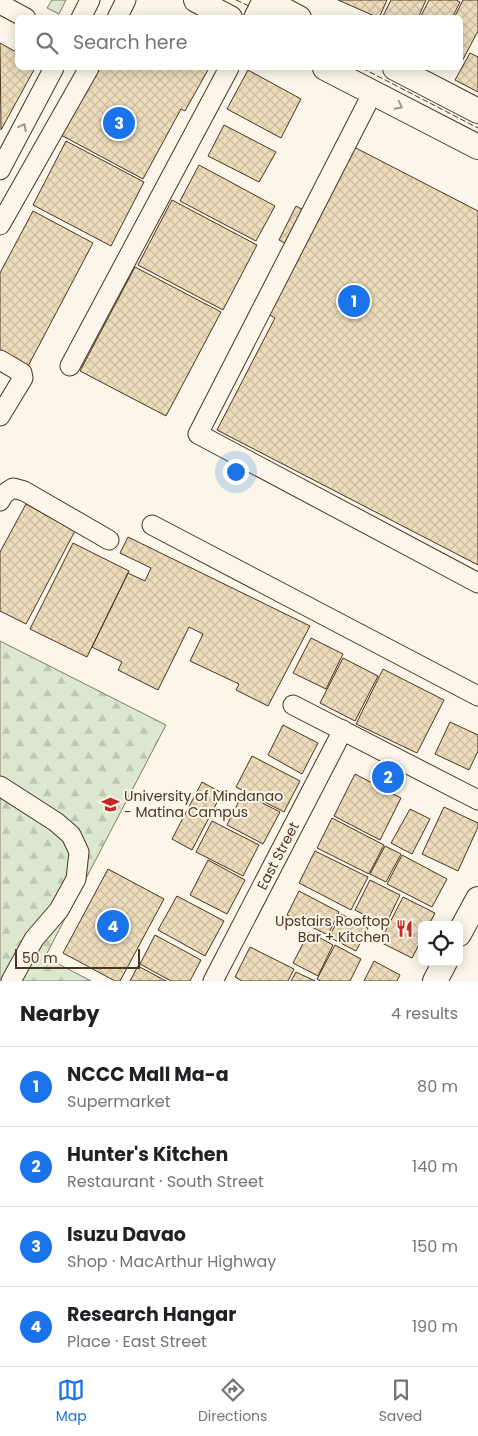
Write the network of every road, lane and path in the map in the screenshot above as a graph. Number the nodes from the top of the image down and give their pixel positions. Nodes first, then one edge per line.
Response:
1 (90, 0) edge
2 (126, 0) edge
3 (196, 0) edge
4 (265, 0) edge
5 (0, 4) edge
6 (20, 15) edge
7 (82, 15) edge
8 (118, 15) edge
9 (224, 15) edge
10 (258, 15) edge
11 (293, 15) edge
12 (53, 70) edge
13 (88, 70) edge
14 (229, 70) edge
15 (329, 70) edge
16 (399, 70) edge
17 (373, 92) junction
18 (478, 111) edge
19 (478, 147) edge
20 (0, 170) edge
21 (0, 225) edge
22 (0, 360) edge
23 (70, 366) dead end
24 (0, 416) edge
25 (0, 501) edge
26 (152, 525) dead end
27 (110, 540) dead end
28 (478, 583) edge
29 (478, 696) edge
30 (293, 705) dead end
31 (343, 730) junction
32 (0, 786) edge
33 (478, 800) edge
34 (478, 899) edge
35 (463, 927) edge
36 (443, 966) edge
37 (11, 981) edge
38 (213, 981) edge
39 (435, 981) edge

1 - 7 street
2 - 8 street
3 - 9 main road
4 - 10 main road
4 - 11 main road
5 - 6 street
20 -> 12 street
13 - 21 street
14 - 23 street
15 - 17 main road
16 - 18 main road
17 -> 19 main road
17 - 28 street
22 - 24 street
25 - 27 street
26 - 29 street
30 - 31 street
31 - 33 street
31 - 38 street, East Street
32 - 37 street
34 - 35 main road
36 - 39 main road

